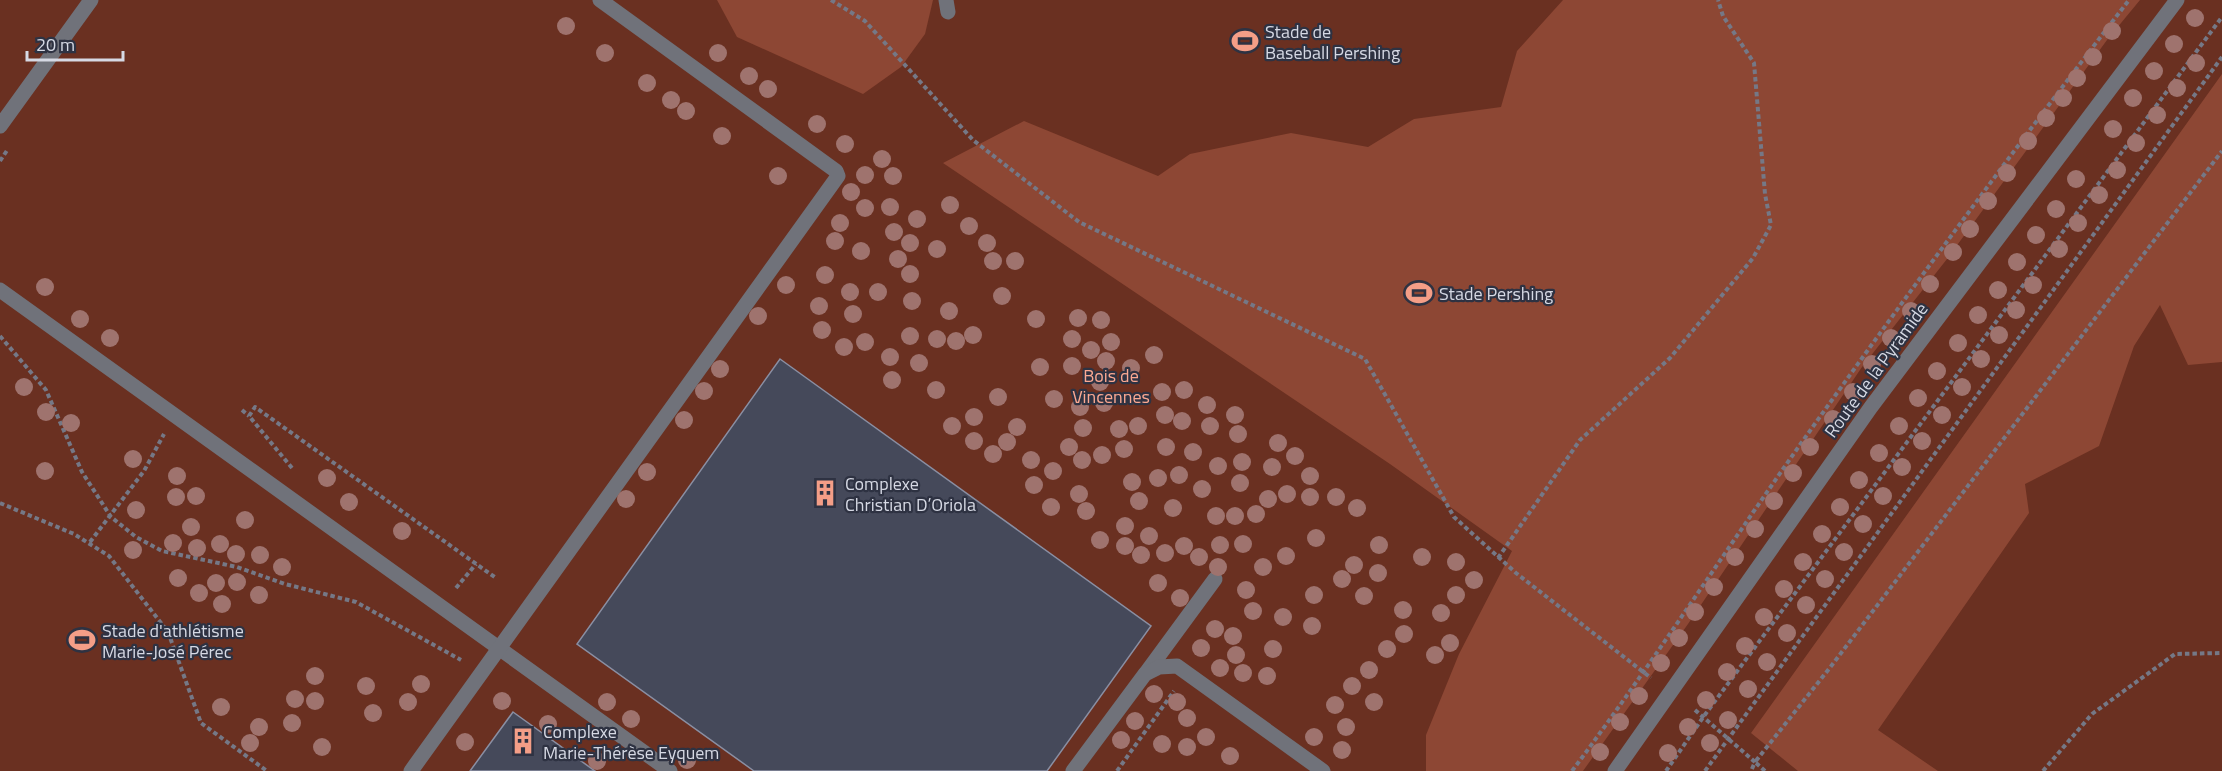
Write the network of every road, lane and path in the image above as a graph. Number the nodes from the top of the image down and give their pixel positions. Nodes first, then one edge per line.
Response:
1 (91, 0) edge
2 (600, 0) edge
3 (831, 0) edge
4 (1718, 0) edge
5 (2129, 0) edge
6 (2177, 0) edge
7 (2222, 17) edge
8 (2222, 57) edge
9 (0, 126) edge
10 (2222, 151) edge
11 (0, 290) edge
12 (0, 336) edge
13 (242, 410) dead end
14 (173, 415) junction
15 (249, 416) junction
16 (299, 477) dead end
17 (0, 503) edge
18 (111, 517) junction
19 (90, 542) junction
20 (1498, 558) junction
21 (476, 564) junction
22 (496, 578) dead end
23 (1215, 579) dead end
24 (440, 608) junction
25 (499, 650) junction
26 (2222, 652) edge
27 (483, 673) junction
28 (1186, 673) junction
29 (1645, 673) junction
30 (1145, 674) junction
31 (1651, 678) dead end
32 (1695, 710) dead end
33 (1704, 716) junction
34 (1728, 738) junction
35 (1755, 762) junction
36 (267, 771) edge
37 (411, 771) edge
38 (670, 771) edge
39 (1073, 771) edge
40 (1117, 771) edge
41 (1323, 771) edge
42 (1572, 771) edge
43 (1615, 771) edge
44 (1666, 771) edge
45 (1706, 771) edge
46 (1751, 771) edge
47 (1766, 771) edge
48 (2043, 771) edge

1 - 9 street
2 - 25 street
3 - 20 path
4 - 20 path
5 - 29 path
6 - 43 street, Route de la Pyramide
7 - 33 path
8 - 34 path
10 - 35 path
11 - 14 street
12 - 18 path
13 - 15 path
14 - 18 path
14 - 24 street
15 - 16 path
15 - 21 path
17 - 19 path
18 - 19 path
18 - 27 path
19 - 36 path
20 - 29 path
21 - 22 path
21 - 24 path
23 - 30 street
24 - 25 street
25 - 27 street
25 - 38 street
26 - 48 path
27 - 37 street
28 - 30 street
28 - 40 path
28 - 41 street
29 - 31 path
29 - 42 path
30 - 39 street
32 - 33 path
33 - 34 path
33 - 44 path
34 - 35 path
34 - 45 path
35 - 46 path
35 - 47 path

